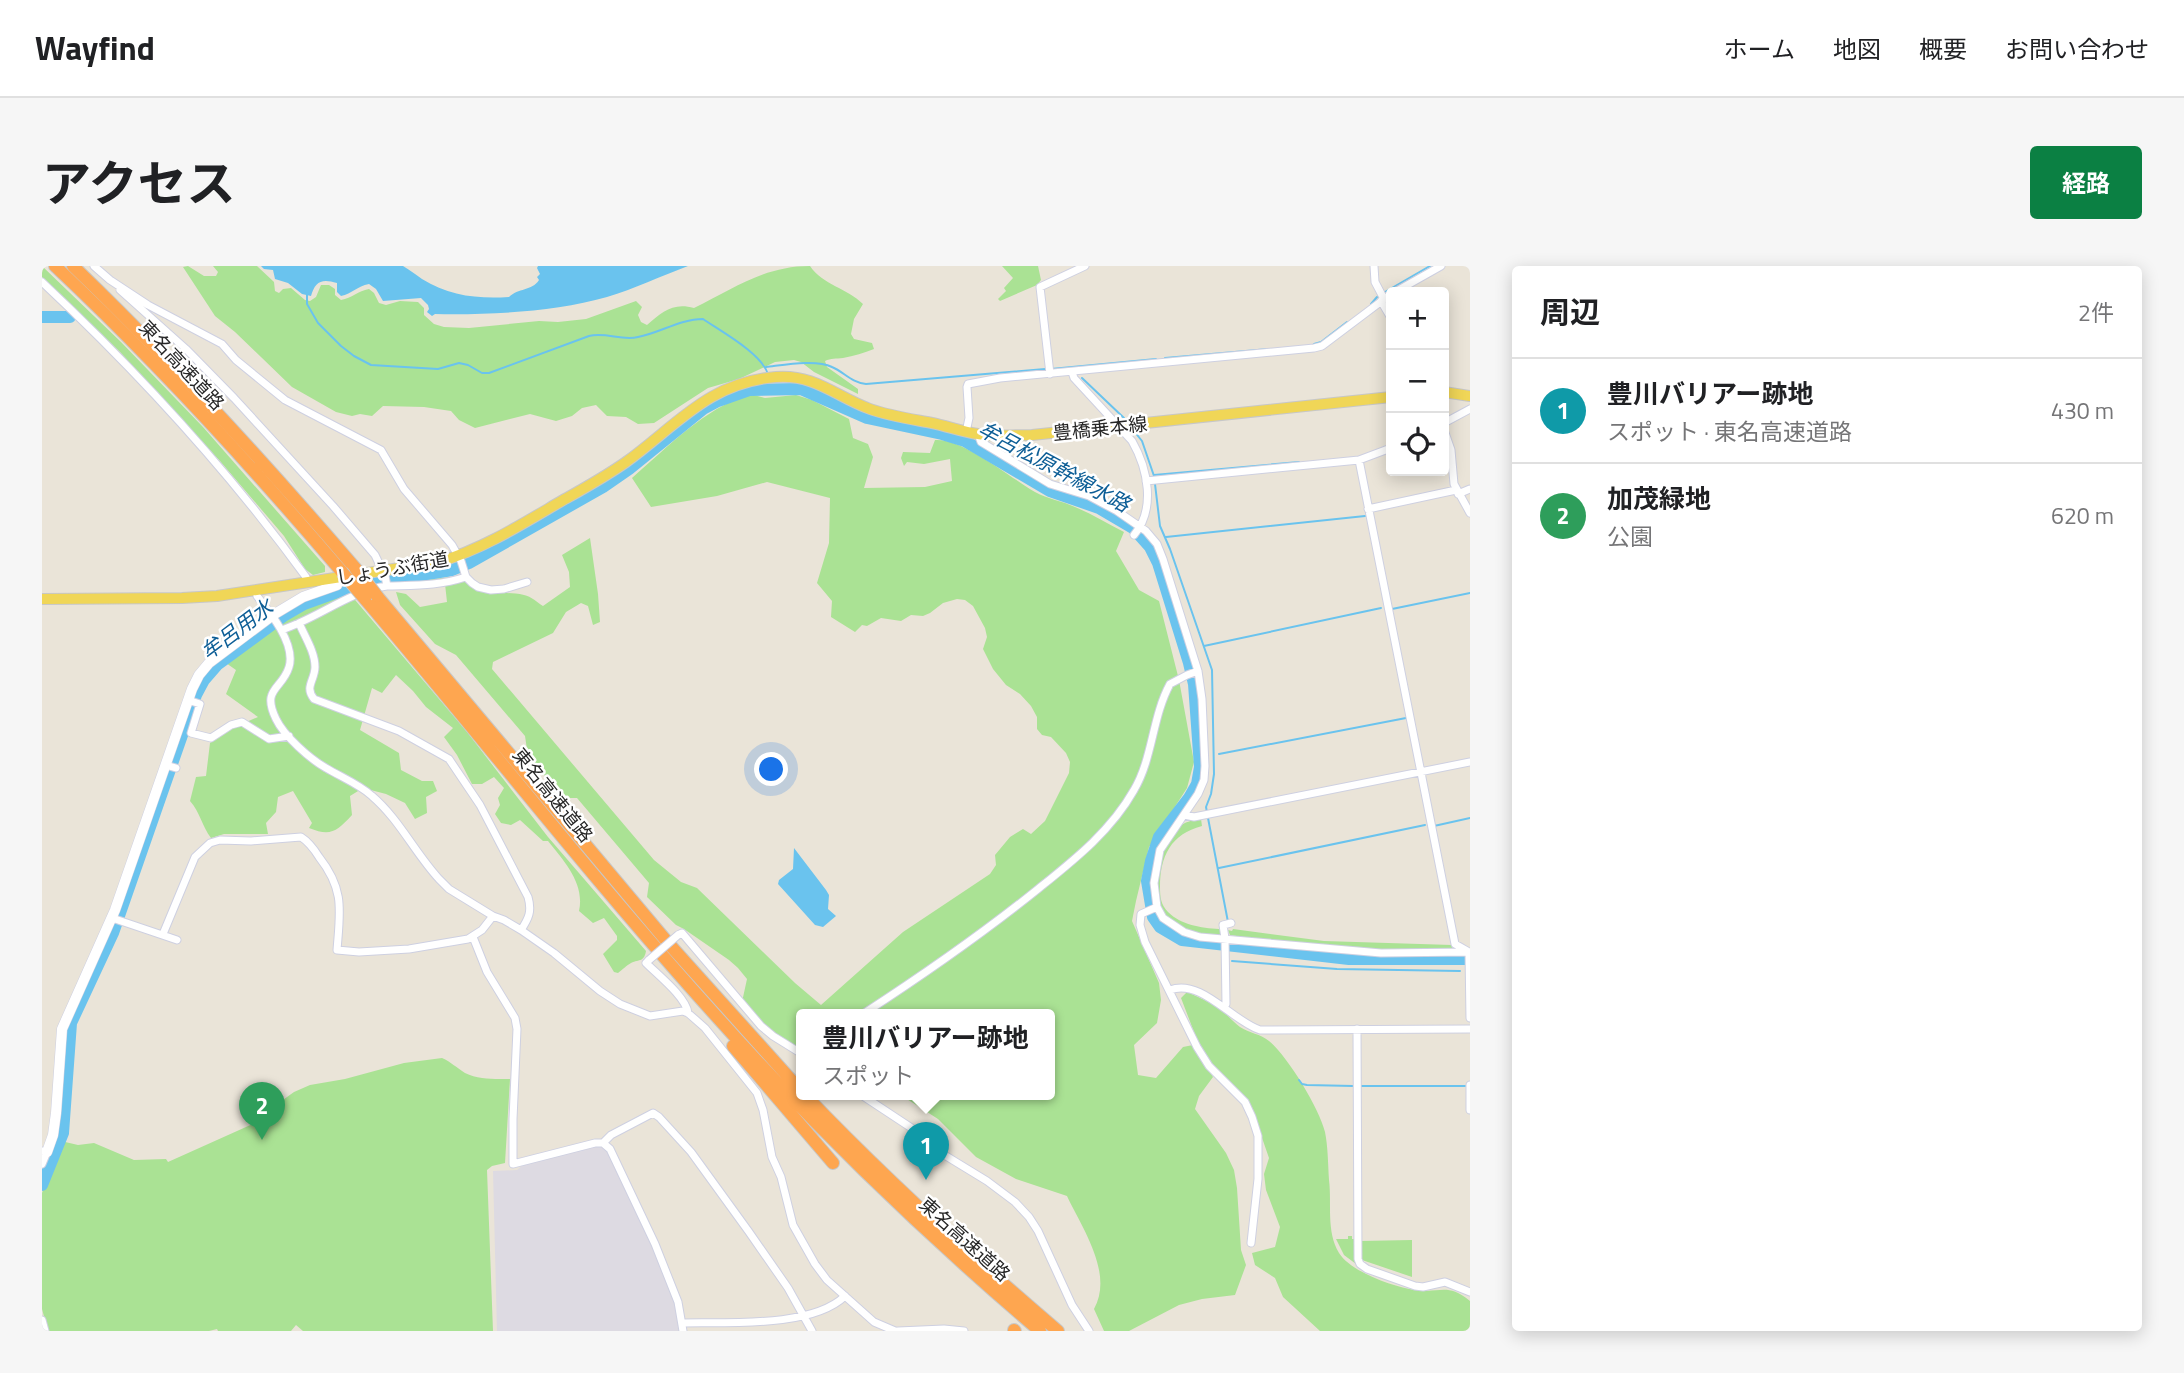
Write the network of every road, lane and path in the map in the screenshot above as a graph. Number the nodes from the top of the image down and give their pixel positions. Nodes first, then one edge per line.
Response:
1 (55, 266) edge
2 (73, 266) edge
3 (94, 266) edge
4 (1085, 266) edge
5 (1374, 266) edge
6 (1441, 266) edge
7 (110, 280) junction
8 (42, 282) edge
9 (1405, 287) edge
10 (1386, 294) edge
11 (1386, 298) edge
12 (1072, 372) junction
13 (1050, 373) junction
14 (769, 377) joint
15 (1449, 393) edge
16 (1470, 396) edge
17 (1386, 398) edge
18 (1470, 409) edge
19 (1449, 420) edge
20 (1118, 426) junction
21 (972, 433) junction
22 (1449, 444) edge
23 (1386, 450) edge
24 (1359, 460) junction
25 (1146, 481) junction
26 (1470, 489) edge
27 (1457, 492) junction
28 (1368, 509) junction
29 (1470, 513) edge
30 (1137, 530) junction
31 (460, 559) junction
32 (339, 575) junction
33 (466, 575) junction
34 (527, 582) dead end
35 (308, 583) junction
36 (380, 585) junction
37 (256, 591) junction
38 (42, 598) edge
39 (274, 616) junction
40 (299, 623) junction
41 (281, 629) junction
42 (1194, 673) junction
43 (193, 701) junction
44 (289, 736) junction
45 (1470, 762) edge
46 (1420, 772) junction
47 (1184, 815) junction
48 (1152, 909) junction
49 (493, 916) junction
50 (119, 921) dead end
51 (1228, 924) dead end
52 (522, 930) junction
53 (163, 934) junction
54 (473, 937) junction
55 (177, 940) dead end
56 (1225, 940) junction
57 (1469, 953) edge
58 (1469, 964) edge
59 (1170, 990) junction
60 (700, 998) junction
61 (1224, 1007) junction
62 (871, 1009) edge
63 (688, 1013) junction
64 (1470, 1018) edge
65 (1357, 1029) junction
66 (1470, 1029) edge
67 (796, 1050) edge
68 (796, 1085) edge
69 (1470, 1087) edge
70 (810, 1100) edge
71 (869, 1100) edge
72 (1470, 1110) edge
73 (603, 1143) junction
74 (45, 1151) edge
75 (833, 1163) dead end
76 (42, 1164) edge
77 (1251, 1243) dead end
78 (1470, 1291) edge
79 (845, 1296) junction
80 (804, 1317) junction
81 (42, 1320) edge
82 (683, 1327) edge
83 (46, 1331) edge
84 (812, 1331) edge
85 (897, 1331) edge
86 (964, 1331) edge
87 (1040, 1331) edge
88 (1058, 1331) edge
89 (1089, 1331) edge

1 - 32 highway, 東名高速道路
2 - 36 highway, 東名高速道路, bridge
3 - 7 street
4 - 13 street
5 - 10 street
6 - 9 street
7 - 31 street
7 - 36 street
8 - 35 street
11 - 12 street
12 - 13 street
12 - 20 street
13 - 21 street
14 - 21 main road, 豊橋乗本線
14 - 31 main road, しょうぶ街道
15 - 16 main road
17 - 20 main road, 豊橋乗本線
18 - 19 street
20 - 21 main road, 豊橋乗本線
20 - 25 street
21 - 30 street
22 - 27 street
23 - 24 street
24 - 25 street
24 - 28 street
25 - 30 street
26 - 27 street
27 - 28 street
27 - 29 street
28 - 46 street
30 - 42 street
31 - 33 street
31 - 36 main road, しょうぶ街道
32 - 35 main road, しょうぶ街道
32 - 36 highway, 東名高速道路, bridge
32 - 36 main road, しょうぶ街道
32 - 39 street
33 - 34 street
33 - 36 street
35 - 37 main road, しょうぶ街道
36 - 40 street
36 - 60 highway, 東名高速道路
36 - 68 highway, 東名高速道路
37 - 38 main road, しょうぶ街道
37 - 39 street
39 - 41 street
39 - 43 street
40 - 41 street
40 - 52 street
41 - 44 street
42 - 47 street
42 - 62 street
43 - 44 street
43 - 74 street
44 - 49 street
45 - 46 street
46 - 47 street
46 - 57 street
47 - 48 street
48 - 56 street
48 - 59 street
49 - 52 street
49 - 54 street
50 - 53 street
51 - 56 street
52 - 63 street
53 - 54 street
53 - 55 street
54 - 73 street
56 - 57 street
56 - 61 street
57 - 58 street
58 - 64 street
59 - 61 street
59 - 77 street
60 - 75 highway
60 - 87 highway, 東名高速道路
61 - 65 street
63 - 67 street, bridge
63 - 79 street
65 - 66 street
65 - 78 street
69 - 72 street
70 - 88 highway, 東名高速道路
71 - 89 street
73 - 80 street
73 - 82 street
74 - 76 street
79 - 80 street
79 - 85 street
80 - 82 street
80 - 84 street
81 - 83 street
85 - 86 street

